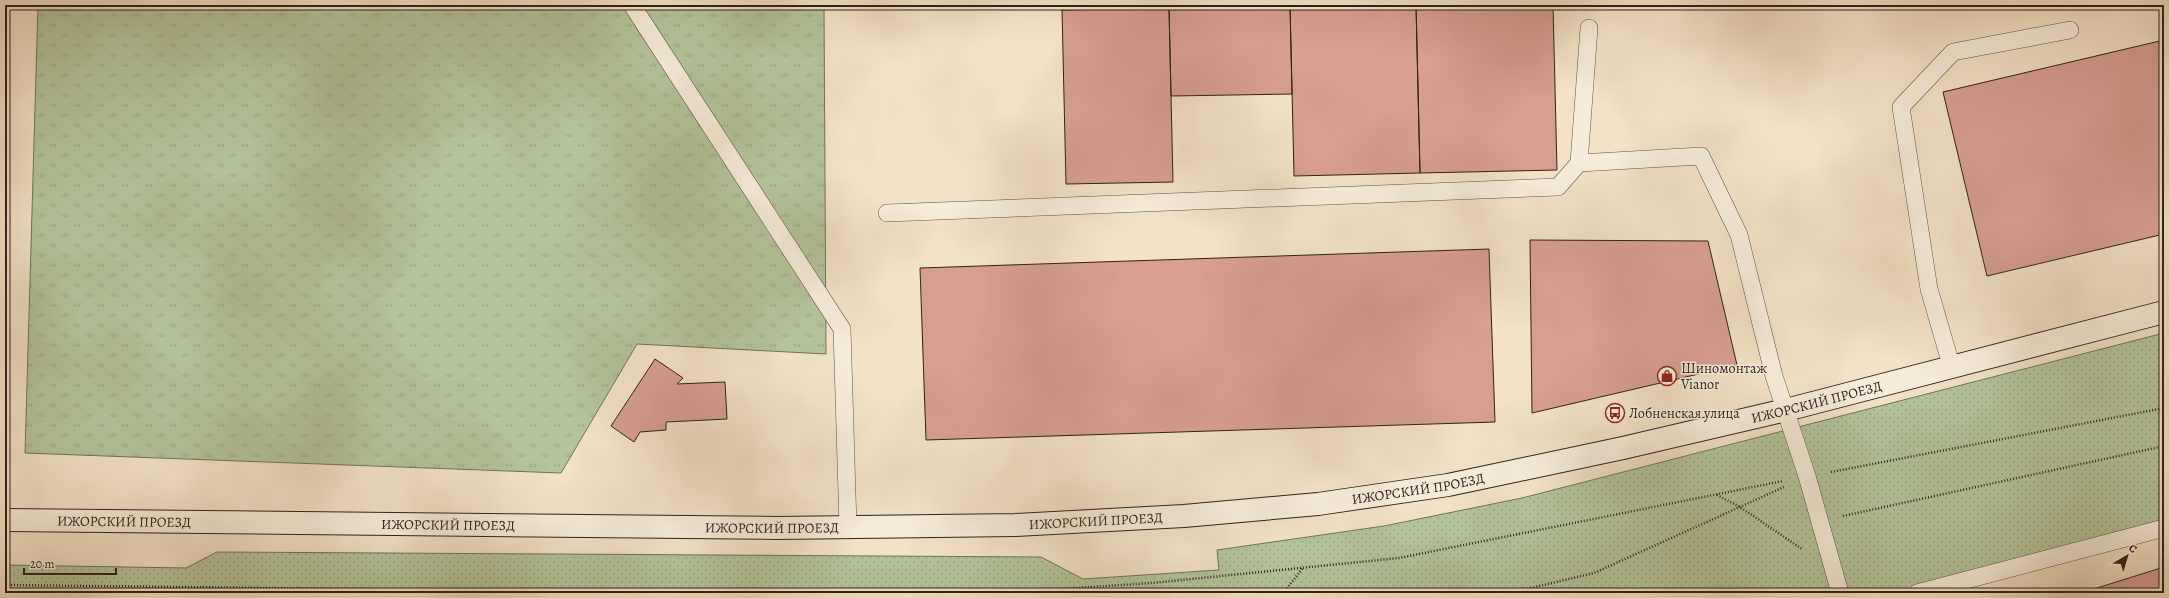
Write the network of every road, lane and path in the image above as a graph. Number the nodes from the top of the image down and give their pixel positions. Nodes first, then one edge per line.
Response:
1 (632, 5) edge
2 (1588, 28) dead end
3 (2070, 30) dead end
4 (1579, 163) junction
5 (887, 213) dead end
6 (2164, 312) edge
7 (1952, 368) junction
8 (2164, 408) edge
9 (1786, 410) junction
10 (2164, 446) edge
11 (1807, 476) junction
12 (1716, 494) junction
13 (1740, 507) junction
14 (5, 520) edge
15 (1820, 521) junction
16 (848, 527) junction
17 (2164, 528) edge
18 (1807, 553) dead end
19 (1304, 568) junction
20 (5, 585) edge
21 (257, 588) junction
22 (517, 592) edge
23 (257, 593) edge
24 (711, 593) edge
25 (998, 593) edge
26 (1283, 593) edge
27 (1510, 593) edge
28 (1840, 593) edge
29 (1917, 593) edge

1 - 16 lane
2 - 4 lane
3 - 7 lane
4 - 5 lane
4 - 9 lane
6 - 7 street, ИЖОРСКИЙ ПРОЕЗД
7 - 9 street, ИЖОРСКИЙ ПРОЕЗД
8 - 11 path
9 - 11 lane
9 - 16 street, ИЖОРСКИЙ ПРОЕЗД
10 - 15 path
11 - 12 path
11 - 13 path
11 - 15 lane
12 - 13 path
12 - 19 path
13 - 18 path
13 - 27 path
14 - 16 street, ИЖОРСКИЙ ПРОЕЗД
15 - 28 lane
17 - 29 lane
19 - 25 path
19 - 26 path
20 - 21 path
21 - 22 path
21 - 23 path
22 - 24 path

